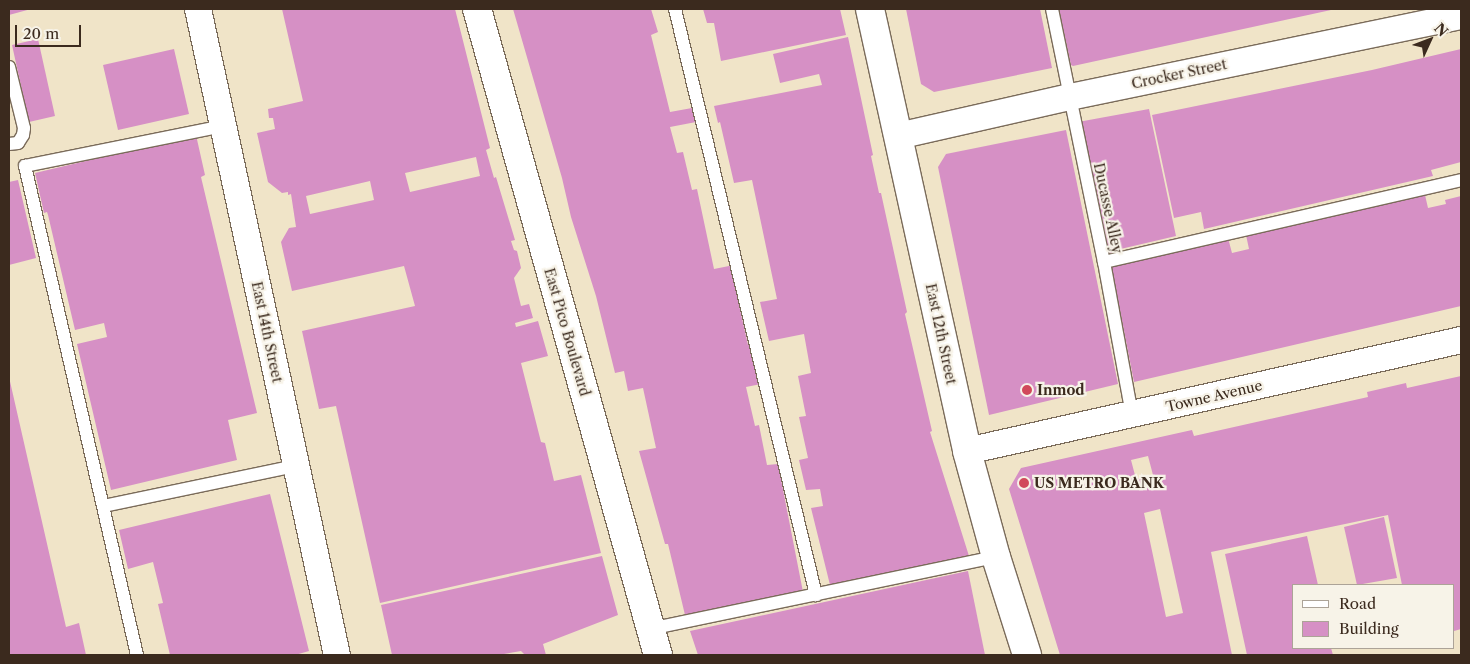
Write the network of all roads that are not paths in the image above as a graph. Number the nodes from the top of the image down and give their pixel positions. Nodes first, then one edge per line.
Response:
1 (198, 9) edge
2 (477, 9) edge
3 (674, 9) edge
4 (870, 9) edge
5 (1052, 9) edge
6 (1461, 16) edge
7 (9, 67) edge
8 (1070, 97) junction
9 (223, 126) junction
10 (898, 136) junction
11 (9, 144) edge
12 (1461, 180) edge
13 (1104, 262) junction
14 (1461, 340) edge
15 (1132, 414) junction
16 (967, 451) junction
17 (296, 466) junction
18 (104, 506) junction
19 (996, 557) junction
20 (816, 595) junction
21 (650, 629) junction
22 (137, 655) edge
23 (337, 655) edge
24 (658, 655) edge
25 (1027, 655) edge

1 - 9 street, East 14th Street
2 - 21 street, East Pico Boulevard
3 - 20 lane
4 - 10 street, East 12th Street
5 - 8 lane, Ducasse Alley
6 - 8 street, Crocker Street
7 - 11 lane
8 - 10 street, Crocker Street
8 - 13 lane, Ducasse Alley
9 - 17 street, East 14th Street
9 - 18 lane
10 - 16 street, East 12th Street
12 - 13 lane
13 - 15 lane, Ducasse Alley
14 - 15 street, Towne Avenue
15 - 16 street, Towne Avenue
16 - 19 street, East 12th Street
17 - 18 lane
17 - 23 street, East 14th Street
18 - 22 lane
19 - 20 lane
19 - 25 street, East 12th Street
20 - 21 lane
21 - 24 street, East Pico Boulevard

